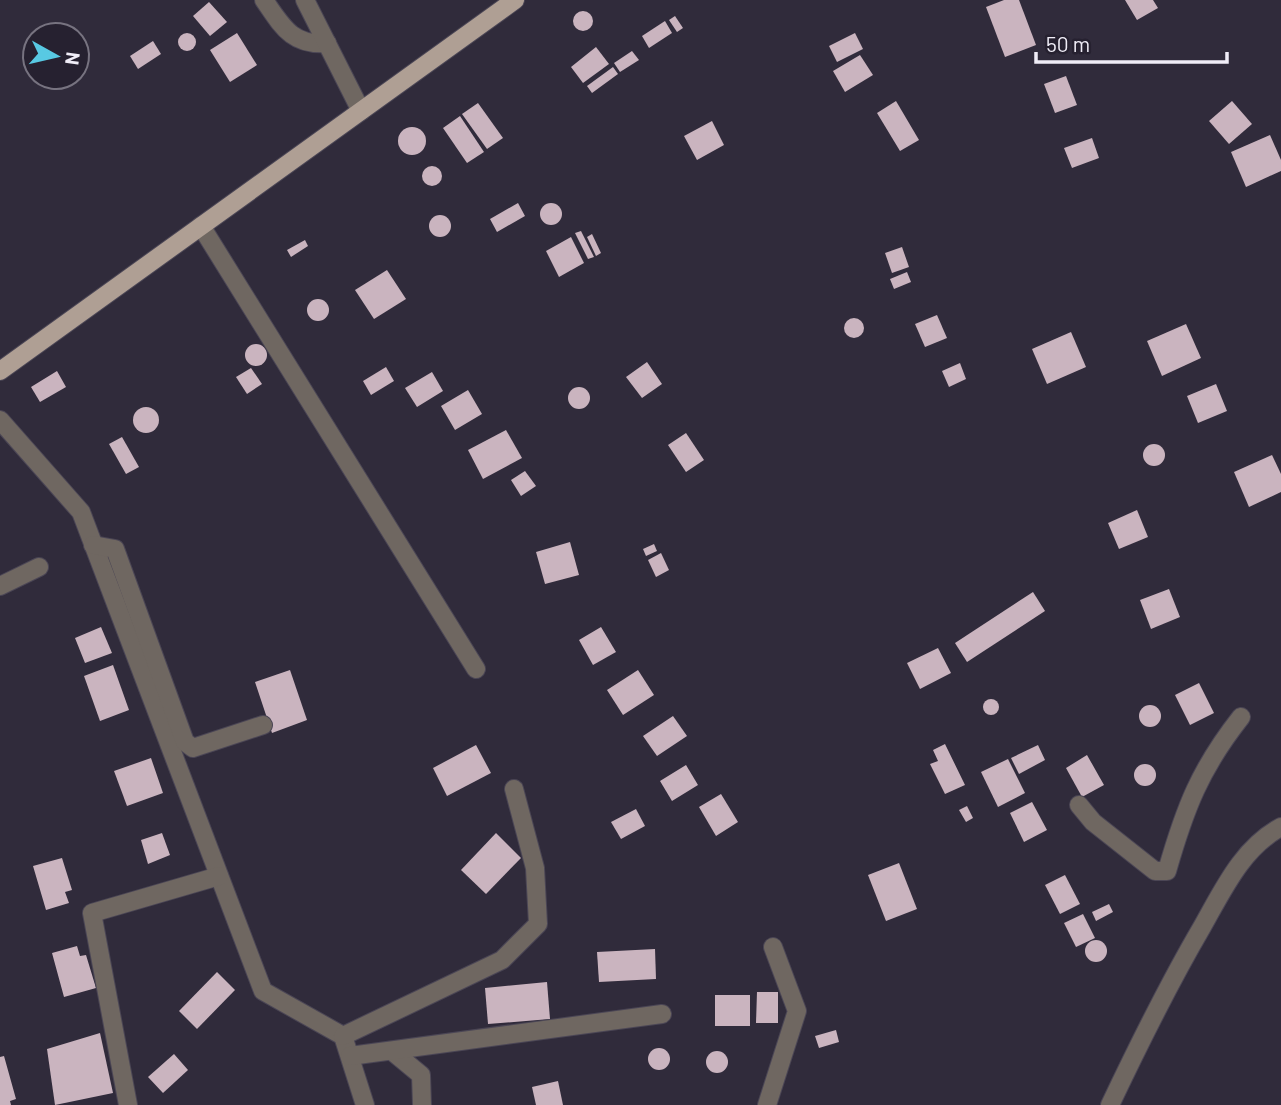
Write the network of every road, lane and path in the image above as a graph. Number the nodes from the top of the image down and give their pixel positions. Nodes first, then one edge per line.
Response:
1 (264, 0) edge
2 (305, 0) edge
3 (515, 0) edge
4 (327, 43) junction
5 (361, 111) junction
6 (201, 226) junction
7 (0, 371) edge
8 (0, 420) edge
9 (93, 545) junction
10 (39, 567) dead end
11 (0, 586) edge
12 (476, 669) dead end
13 (1241, 717) dead end
14 (262, 725) dead end
15 (514, 789) dead end
16 (1079, 804) dead end
17 (1281, 827) edge
18 (219, 876) junction
19 (773, 947) dead end
20 (662, 1014) dead end
21 (343, 1036) junction
22 (392, 1051) junction
23 (350, 1056) junction
24 (128, 1105) edge
25 (365, 1105) edge
26 (422, 1105) edge
27 (767, 1105) edge
28 (1110, 1105) edge

1 - 4 street
2 - 4 street
3 - 5 main road
4 - 5 street
5 - 6 main road
6 - 7 main road
6 - 12 street
8 - 9 street
9 - 14 street
9 - 18 street
10 - 11 street
13 - 16 street
15 - 21 street
17 - 28 street
18 - 21 street
18 - 24 street
19 - 27 street
20 - 22 street
21 - 23 street
22 - 23 street
22 - 26 street
23 - 25 street

